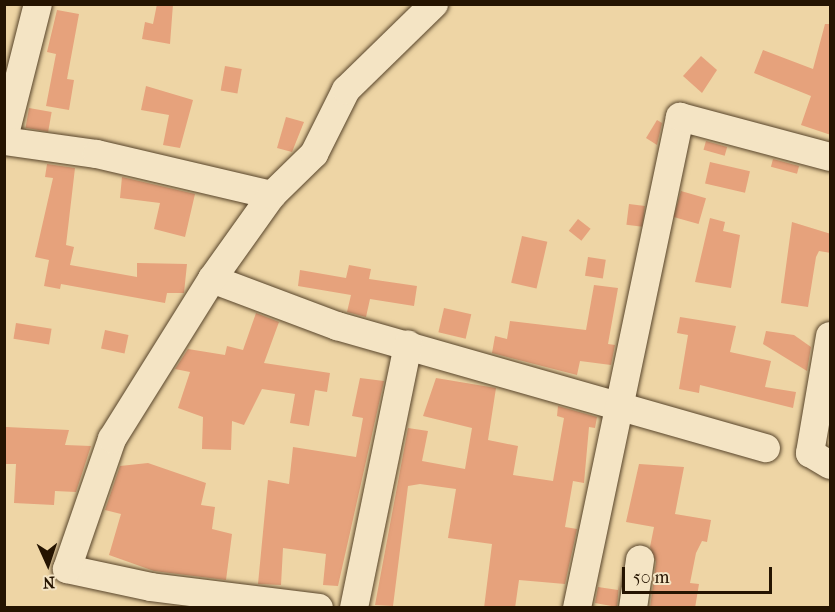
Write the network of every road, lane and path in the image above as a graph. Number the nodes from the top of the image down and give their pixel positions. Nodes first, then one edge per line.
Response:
1 (38, 4) edge
2 (434, 4) edge
3 (4, 140) edge
4 (831, 157) edge
5 (272, 195) junction
6 (212, 279) junction
7 (831, 336) edge
8 (408, 344) junction
9 (616, 403) junction
10 (766, 448) dead end
11 (831, 465) edge
12 (640, 560) dead end
13 (319, 608) edge
14 (354, 608) edge
15 (577, 608) edge
16 (633, 608) edge

1 - 3 street
2 - 5 street
3 - 5 street
4 - 9 street
5 - 6 street
6 - 8 street
6 - 13 street
7 - 11 street
8 - 9 street
8 - 14 street
9 - 10 street
9 - 15 street
12 - 16 street

